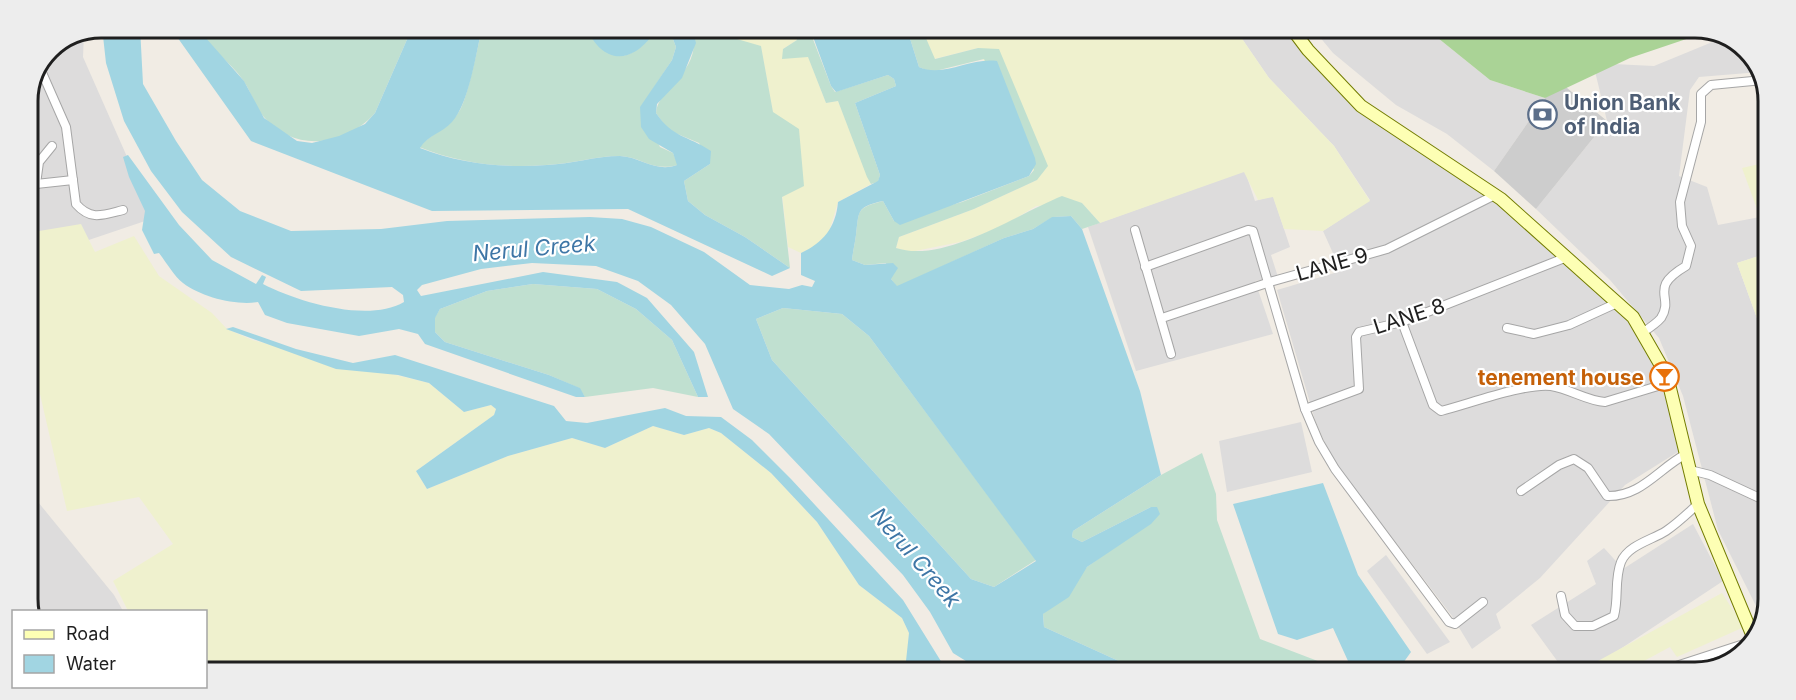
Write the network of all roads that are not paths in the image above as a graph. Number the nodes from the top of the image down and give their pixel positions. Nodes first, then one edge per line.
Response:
1 (1299, 38) edge
2 (43, 74) edge
3 (1755, 81) edge
4 (52, 146) dead end
5 (38, 165) edge
6 (73, 180) junction
7 (38, 183) edge
8 (1495, 195) junction
9 (123, 210) dead end
10 (1134, 230) dead end
11 (1567, 258) junction
12 (1145, 267) junction
13 (1270, 282) junction
14 (1617, 303) junction
15 (1162, 318) junction
16 (1402, 322) junction
17 (1507, 328) dead end
18 (1642, 333) junction
19 (1171, 354) dead end
20 (1668, 383) junction
21 (1305, 409) junction
22 (1686, 454) junction
23 (1690, 470) junction
24 (1521, 491) dead end
25 (1758, 497) edge
26 (1698, 504) junction
27 (1561, 596) dead end
28 (1483, 602) dead end
29 (1750, 632) edge
30 (1739, 645) edge
31 (1688, 662) edge

1 - 8 main road
2 - 6 street
3 - 18 street
4 - 5 street
6 - 7 street
6 - 9 street
8 - 11 main road
8 - 13 street, LANE 9
10 - 12 street
11 - 14 main road
11 - 16 street, LANE 8
12 - 13 street
12 - 15 street
13 - 15 street, LANE 9
13 - 21 street
14 - 17 street
14 - 18 main road
15 - 19 street
16 - 20 street
16 - 21 street, LANE 8
18 - 20 main road
20 - 22 main road
21 - 28 street
22 - 23 main road
22 - 24 street
23 - 25 street
23 - 26 main road
26 - 27 street
26 - 29 main road
30 - 31 street

